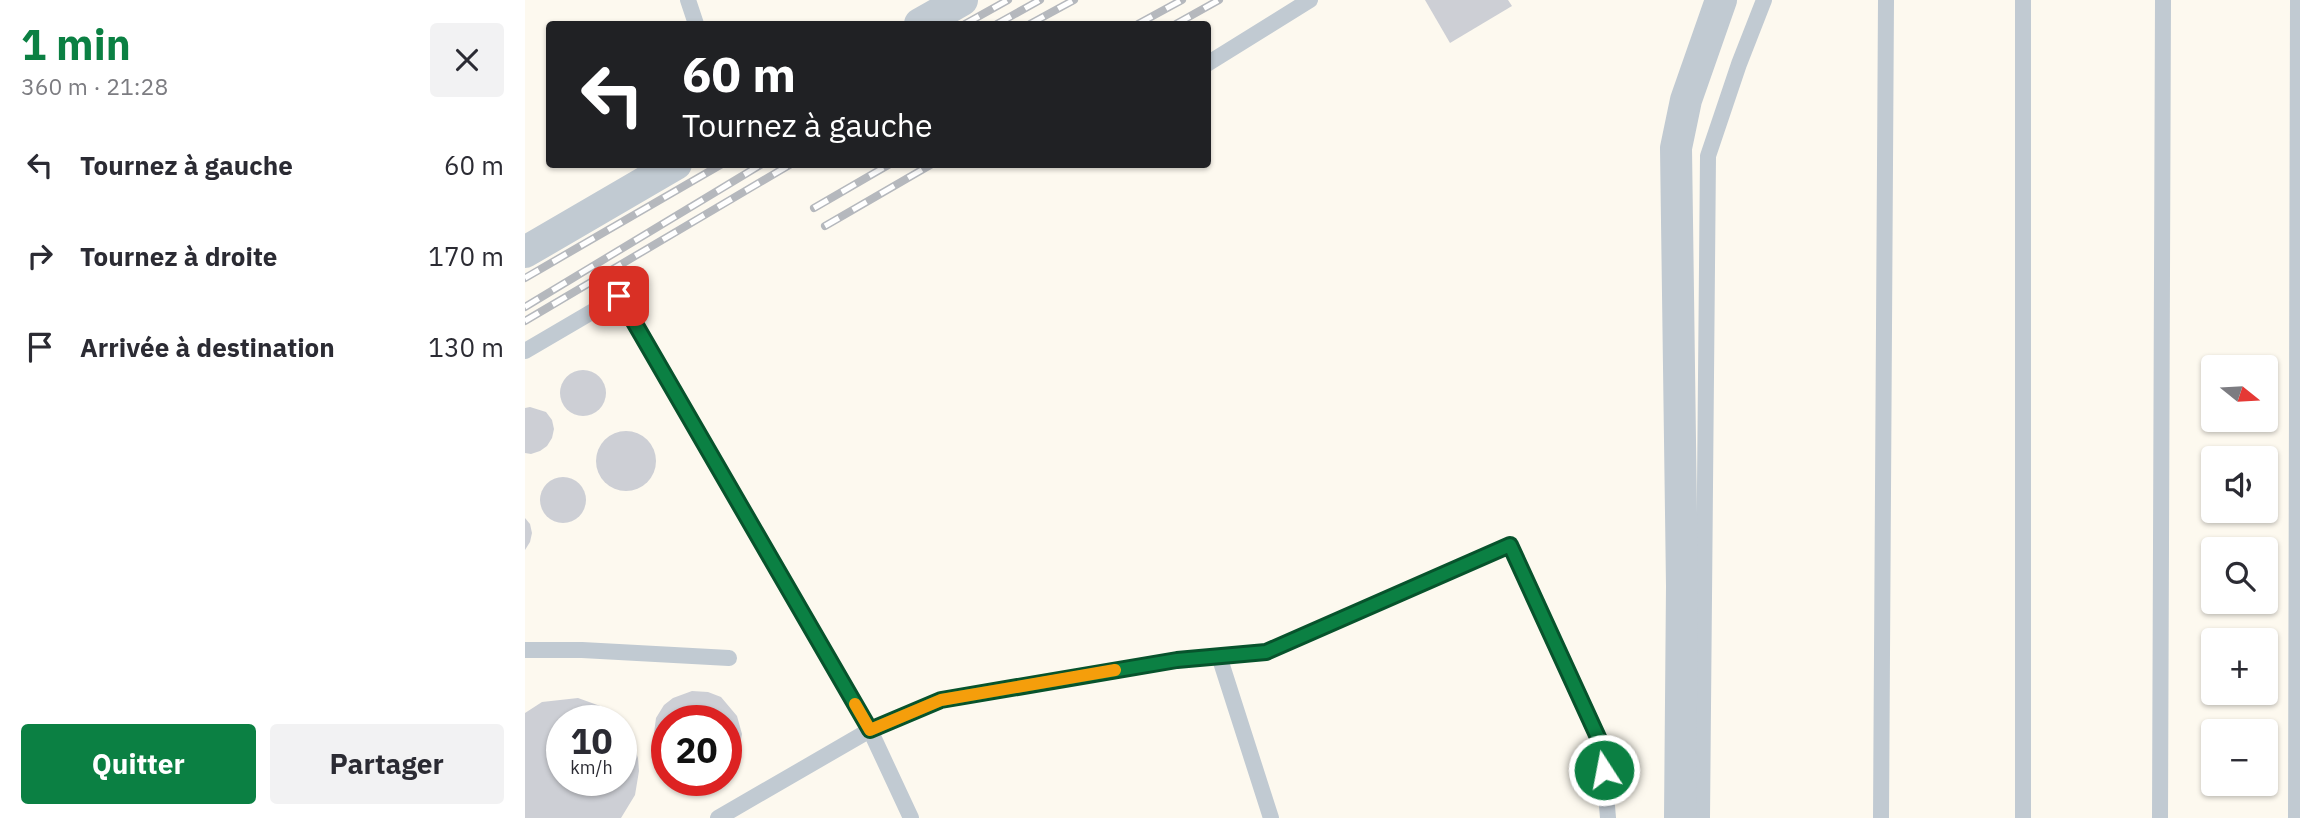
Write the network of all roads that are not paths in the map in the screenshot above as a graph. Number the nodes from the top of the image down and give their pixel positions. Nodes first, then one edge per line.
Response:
1 (688, 0) edge
2 (962, 0) edge
3 (1310, 0) edge
4 (1721, 0) edge
5 (1765, 0) edge
6 (1886, 0) edge
7 (2023, 0) edge
8 (2163, 0) edge
9 (2298, 0) edge
10 (695, 21) edge
11 (925, 21) edge
12 (1211, 62) edge
13 (669, 168) edge
14 (525, 251) edge
15 (525, 351) edge
16 (525, 650) edge
17 (1219, 656) junction
18 (729, 657) dead end
19 (870, 730) junction
20 (718, 818) edge
21 (911, 818) edge
22 (1271, 818) edge
23 (1608, 818) edge
24 (1680, 818) edge
25 (1702, 818) edge
26 (1881, 818) edge
27 (2023, 818) edge
28 (2160, 818) edge
29 (2296, 818) edge

1 - 10 lane
2 - 11 street
3 - 12 lane
4 - 24 street
5 - 25 lane
6 - 26 lane
7 - 27 lane
8 - 28 lane
9 - 29 lane
13 - 14 street
15 - 19 lane
16 - 18 lane
17 - 19 lane
17 - 22 lane
17 - 23 lane
19 - 20 lane
19 - 21 lane

